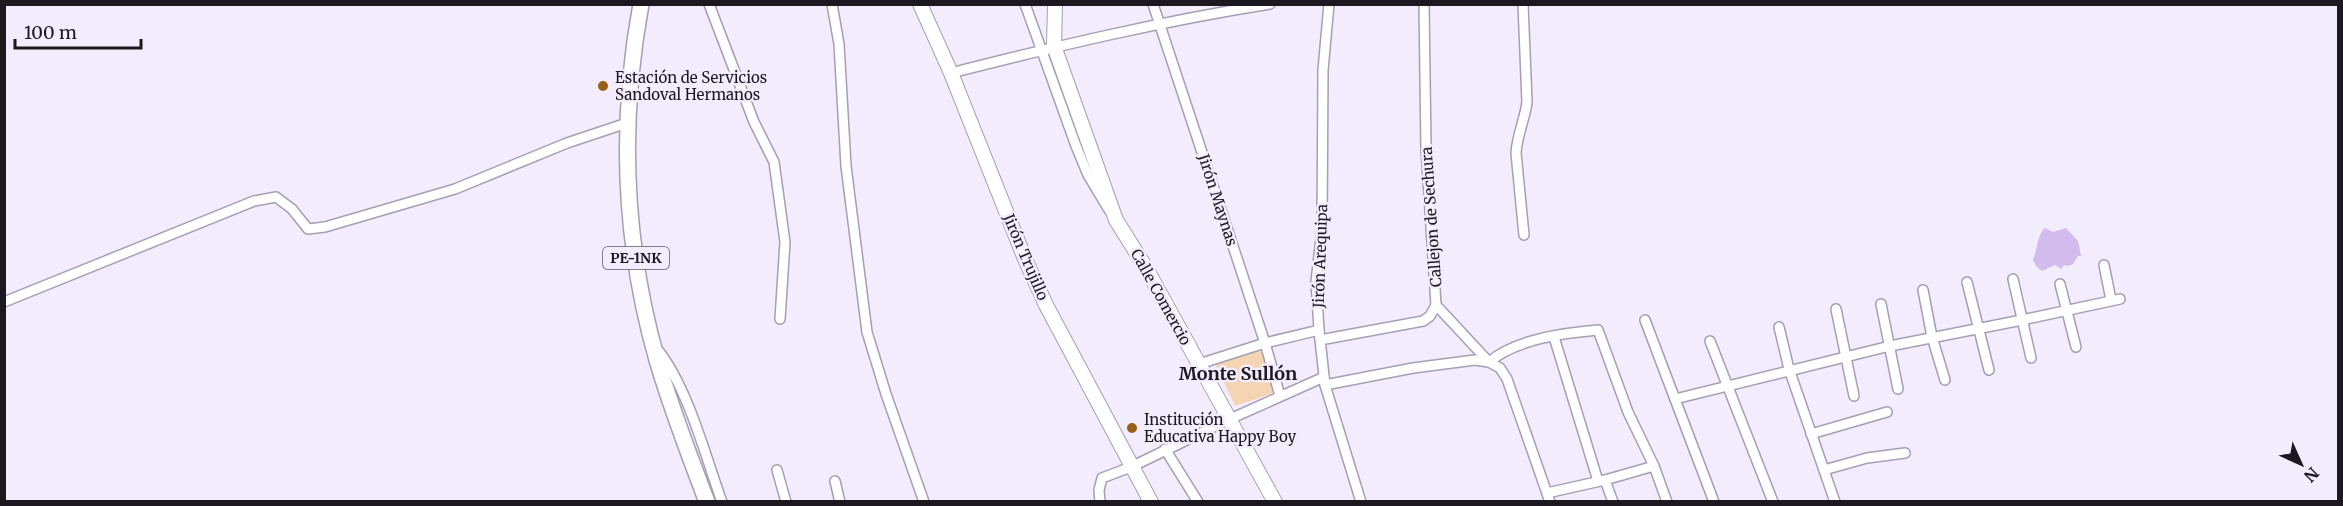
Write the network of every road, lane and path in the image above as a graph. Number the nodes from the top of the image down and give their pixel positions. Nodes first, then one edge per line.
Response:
1 (640, 4) edge
2 (709, 4) edge
3 (832, 4) edge
4 (920, 4) edge
5 (1024, 4) edge
6 (1055, 4) edge
7 (1153, 4) edge
8 (1329, 4) edge
9 (1424, 4) edge
10 (1523, 4) edge
11 (1270, 5) edge
12 (1159, 23) junction
13 (1054, 46) junction
14 (1040, 50) junction
15 (951, 73) junction
16 (627, 123) junction
17 (1116, 220) junction
18 (1524, 235) dead end
19 (2104, 265) dead end
20 (2013, 279) dead end
21 (1967, 282) dead end
22 (2060, 284) dead end
23 (1923, 291) dead end
24 (4, 302) edge
25 (1881, 304) dead end
26 (1436, 305) junction
27 (1836, 309) dead end
28 (2066, 309) junction
29 (780, 319) dead end
30 (1646, 320) dead end
31 (2022, 320) junction
32 (1779, 327) dead end
33 (1978, 329) junction
34 (1319, 335) junction
35 (1554, 337) junction
36 (1932, 337) junction
37 (1710, 341) dead end
38 (1265, 343) junction
39 (653, 344) junction
40 (1890, 346) junction
41 (2076, 347) dead end
42 (1846, 356) junction
43 (2031, 358) dead end
44 (1489, 362) junction
45 (1199, 364) junction
46 (1789, 369) junction
47 (1989, 370) dead end
48 (1945, 380) dead end
49 (1324, 381) junction
50 (1728, 386) junction
51 (1898, 389) dead end
52 (1280, 396) junction
53 (1854, 396) dead end
54 (1675, 399) junction
55 (1887, 412) dead end
56 (1230, 418) junction
57 (1811, 434) junction
58 (1165, 449) junction
59 (1905, 453) dead end
60 (1654, 466) junction
61 (1131, 467) junction
62 (777, 470) dead end
63 (1824, 470) junction
64 (835, 480) dead end
65 (1602, 481) junction
66 (1548, 497) edge
67 (705, 499) edge
68 (722, 501) edge
69 (786, 501) edge
70 (840, 501) edge
71 (924, 501) edge
72 (1100, 501) edge
73 (1151, 501) edge
74 (1198, 501) edge
75 (1275, 501) edge
76 (1361, 501) edge
77 (1613, 501) edge
78 (1667, 501) edge
79 (1714, 501) edge
80 (1773, 501) edge
81 (1835, 501) edge

1 - 16 main road, PE-1NK
2 - 29 street
3 - 71 street
4 - 15 street, Jirón Trujillo
5 - 14 street, Calle Comercio
6 - 13 street, Calle Comercio
7 - 12 street, Jirón Maynas
8 - 34 street, Jirón Arequipa
9 - 26 street, Callejon de Sechura
10 - 18 street
11 - 12 street
12 - 13 street
12 - 38 street, Jirón Maynas
13 - 14 street
13 - 17 street, Calle Comercio
14 - 15 street
14 - 17 street, Calle Comercio
15 - 61 street, Jirón Trujillo
16 - 24 street
16 - 39 main road, PE-1NK
17 - 45 street, Calle Comercio
19 - 28 street
20 - 31 street
21 - 33 street
22 - 28 street
23 - 36 street
25 - 40 street
26 - 34 street
26 - 44 street, Callejon de Sechura
27 - 42 street
28 - 31 street
28 - 41 street
30 - 54 street
31 - 33 street
31 - 43 street
32 - 46 street
33 - 36 street
33 - 47 street
34 - 38 street
34 - 49 street, Jirón Arequipa
35 - 44 street
35 - 60 street
35 - 65 street
36 - 40 street
36 - 48 street
37 - 50 street
38 - 45 street
38 - 52 street, Jirón Maynas
39 - 67 main road, PE-1NK
39 - 68 street
40 - 42 street
40 - 51 street
42 - 46 street
42 - 53 street
44 - 49 street
44 - 66 street, Callejon de Sechura
45 - 56 street, Calle Comercio
46 - 50 street
46 - 57 street
49 - 52 street
49 - 76 street, Jirón Arequipa
50 - 54 street
50 - 80 street
52 - 56 street
54 - 79 street
55 - 57 street
56 - 58 street
56 - 75 street, Calle Comercio
57 - 63 street
58 - 61 street
58 - 74 street
59 - 63 street
60 - 65 street
60 - 78 street
61 - 72 street
61 - 73 street, Jirón Trujillo
62 - 69 street
63 - 81 street
64 - 70 street
65 - 66 street
65 - 77 street

